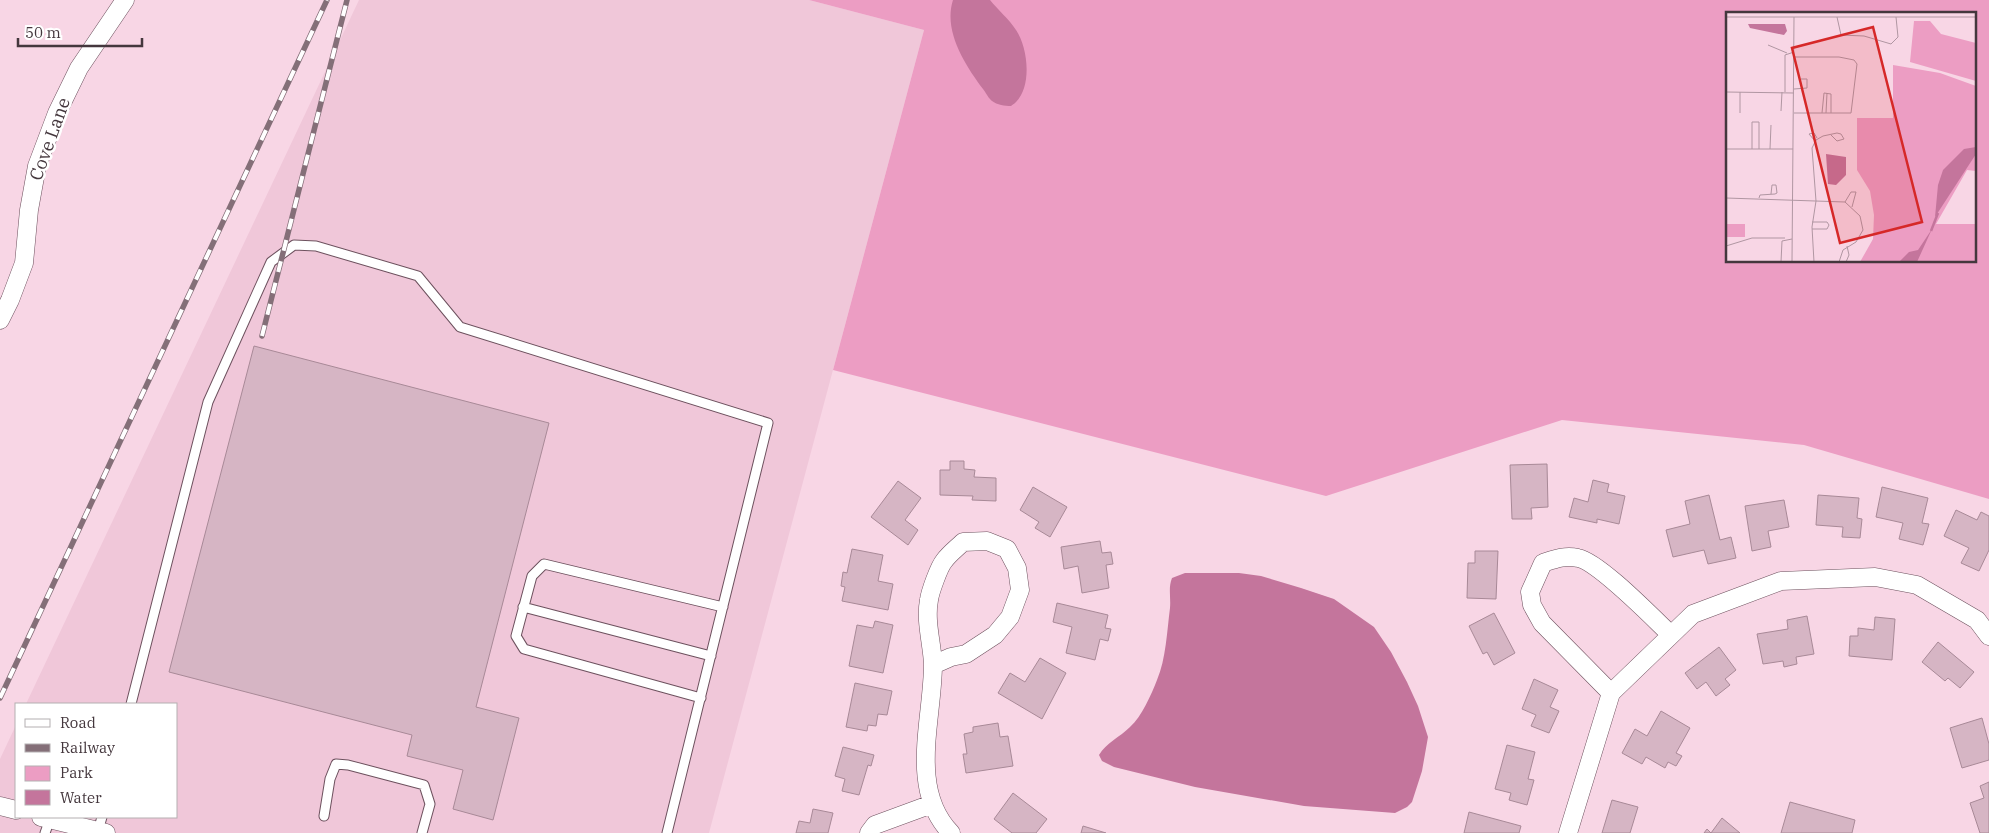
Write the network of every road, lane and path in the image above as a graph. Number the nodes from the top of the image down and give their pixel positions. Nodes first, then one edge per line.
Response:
1 (125, 0) edge
2 (0, 320) edge
3 (523, 607) junction
4 (723, 607) junction
5 (1671, 635) junction
6 (1989, 636) edge
7 (711, 656) junction
8 (933, 665) junction
9 (1611, 693) junction
10 (701, 698) junction
11 (131, 703) edge
12 (932, 804) junction
13 (0, 806) edge
14 (15, 810) edge
15 (324, 816) dead end
16 (45, 823) edge
17 (102, 827) edge
18 (422, 833) edge
19 (667, 833) edge
20 (869, 833) edge
21 (951, 833) edge
22 (1568, 833) edge

1 - 2 street, Cove Lane
3 - 4 lane
3 - 7 lane
3 - 10 lane
4 - 7 lane
4 - 11 lane
5 - 6 street
5 - 9 street
5 - 9 street
7 - 10 lane
8 - 8 street
8 - 12 street
9 - 22 street
10 - 19 lane
12 - 20 street
12 - 21 street
13 - 14 street
15 - 18 lane
16 - 17 street

